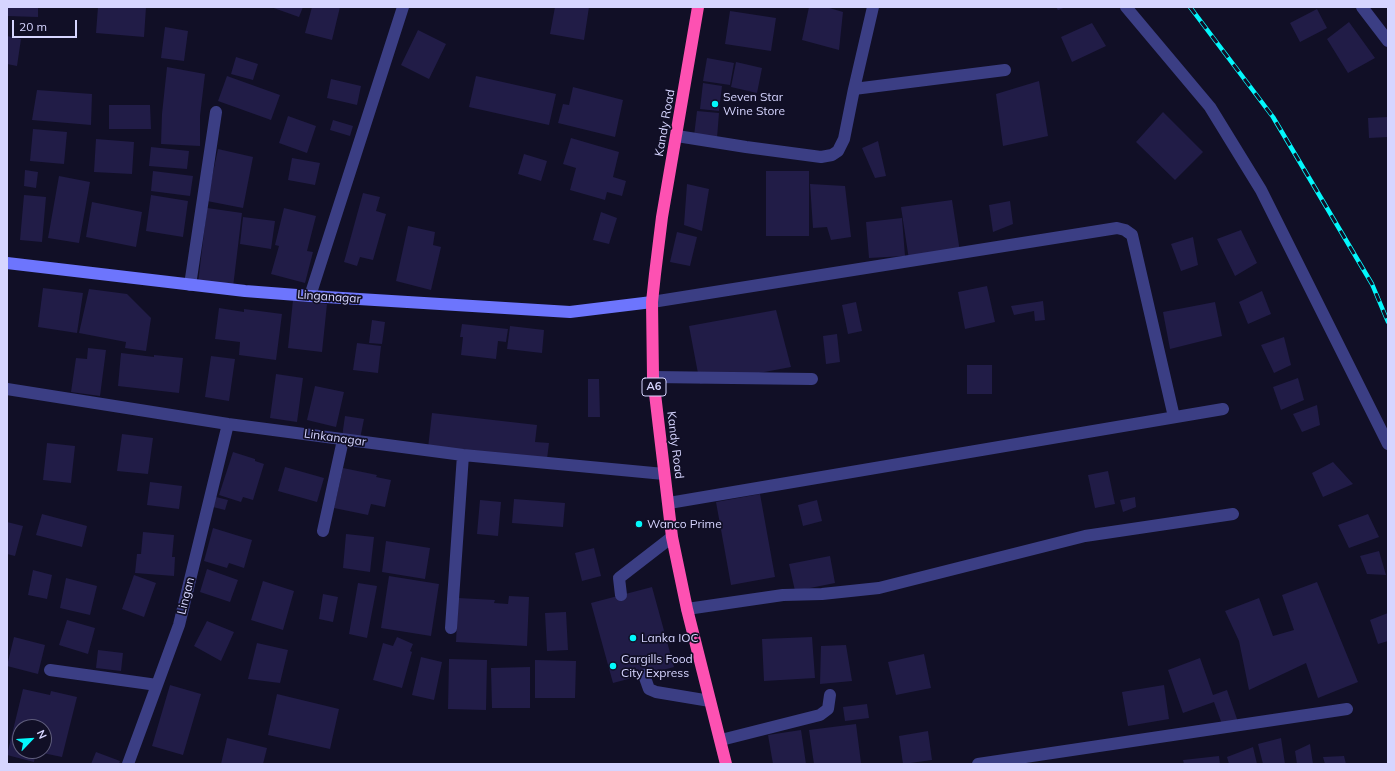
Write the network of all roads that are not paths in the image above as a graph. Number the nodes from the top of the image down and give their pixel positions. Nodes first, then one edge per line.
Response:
1 (402, 7) edge
2 (698, 7) edge
3 (873, 7) edge
4 (1126, 7) edge
5 (1362, 7) edge
6 (1388, 41) edge
7 (1005, 70) dead end
8 (854, 89) junction
9 (216, 112) dead end
10 (677, 136) junction
11 (7, 262) edge
12 (190, 285) junction
13 (310, 296) junction
14 (652, 302) junction
15 (653, 377) junction
16 (812, 380) dead end
17 (7, 389) edge
18 (1223, 409) dead end
19 (1174, 417) junction
20 (228, 424) junction
21 (343, 440) junction
22 (1388, 444) edge
23 (463, 455) junction
24 (664, 474) junction
25 (669, 503) junction
26 (1233, 514) dead end
27 (323, 531) dead end
28 (672, 537) junction
29 (621, 595) dead end
30 (687, 609) junction
31 (451, 628) dead end
32 (50, 670) dead end
33 (644, 675) dead end
34 (157, 685) junction
35 (830, 695) dead end
36 (710, 701) junction
37 (1347, 709) dead end
38 (721, 740) junction
39 (128, 764) edge
40 (726, 764) edge
41 (978, 764) edge

1 - 13 street
2 - 10 highway, Kandy Road / A6
3 - 8 street
4 - 22 street
5 - 6 street
7 - 8 street
8 - 10 street
9 - 12 street
10 - 14 highway, Kandy Road / A6
11 - 12 street, Linganagar
12 - 13 street, Linganagar
13 - 14 street, Linganagar
14 - 15 highway, Kandy Road / A6
14 - 19 street
15 - 16 street
15 - 24 highway, Kandy Road / A6
17 - 20 street, Linkanagar
18 - 19 street
19 - 25 street
20 - 21 street, Linkanagar
20 - 34 street, Lingan
21 - 23 street, Linkanagar
21 - 27 street
23 - 24 street, Linkanagar
23 - 31 street
24 - 25 highway, Kandy Road / A6
25 - 28 highway, Kandy Road / A6
26 - 30 street
28 - 29 street
28 - 30 highway, Kandy Road / A6
30 - 36 highway, Kandy Road / A6
32 - 34 street
33 - 36 street
34 - 39 street, Lingan
35 - 38 street
36 - 38 highway, Kandy Road / A6
37 - 41 street
38 - 40 highway, Kandy Road / A6

